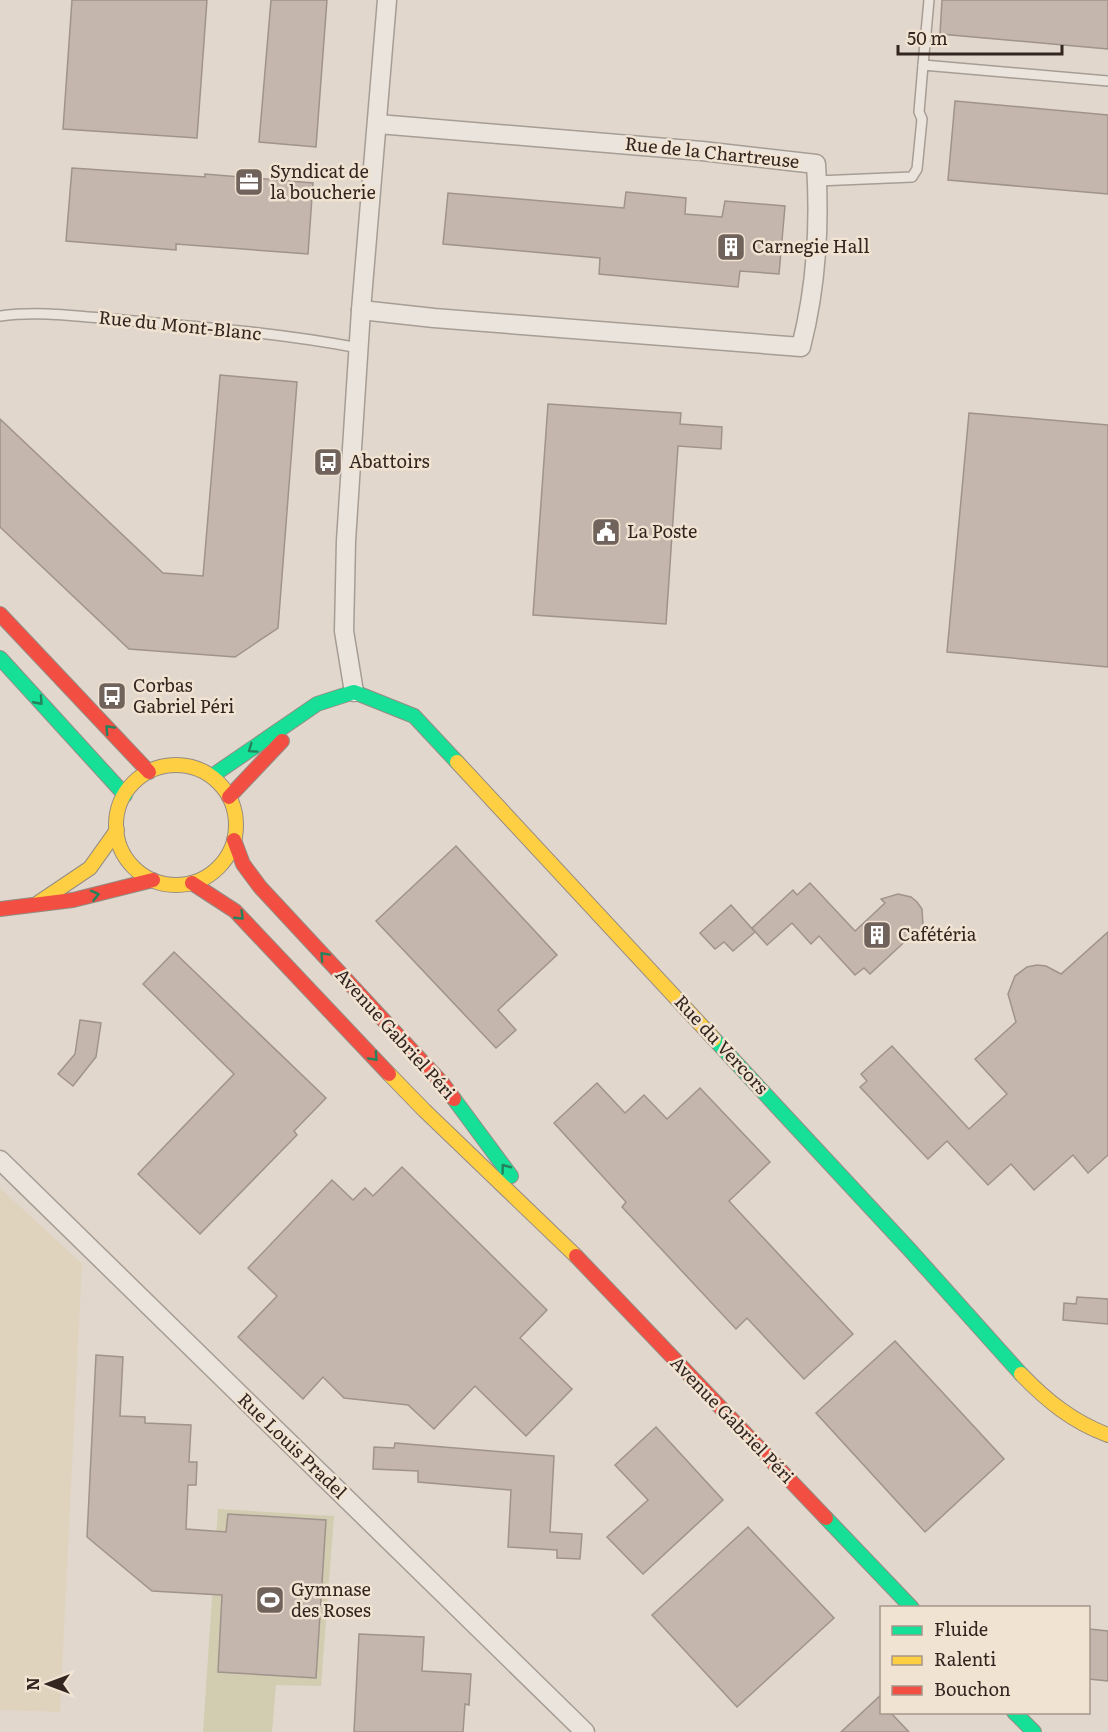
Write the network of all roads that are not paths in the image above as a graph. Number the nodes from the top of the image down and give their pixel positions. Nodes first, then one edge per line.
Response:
1 (387, 0) edge
2 (929, 0) edge
3 (923, 65) junction
4 (1108, 81) edge
5 (378, 124) junction
6 (818, 181) junction
7 (361, 310) junction
8 (0, 316) edge
9 (358, 348) junction
10 (0, 614) edge
11 (0, 658) edge
12 (354, 692) junction
13 (317, 704) junction
14 (149, 772) junction
15 (212, 776) junction
16 (124, 795) junction
17 (229, 797) junction
18 (117, 830) junction
19 (234, 840) junction
20 (153, 880) junction
21 (192, 883) junction
22 (38, 903) junction
23 (0, 909) edge
24 (0, 1160) edge
25 (553, 1232) junction
26 (1108, 1436) edge
27 (910, 1606) edge
28 (1015, 1714) edge
29 (585, 1732) edge
30 (1034, 1732) edge

1 - 5 street
2 - 3 lane
3 - 4 lane
3 - 6 lane
5 - 6 street, Rue de la Chartreuse
5 - 7 street
6 - 7 street, Rue de la Chartreuse
7 - 9 street
8 - 9 lane, Rue du Mont-Blanc
9 - 12 street
14 -> 10 main road
11 -> 16 main road
12 - 13 main road
12 - 26 main road, Rue du Vercors
13 -> 15 main road
13 - 17 main road
14 - 15 main road
14 - 16 main road
15 - 17 main road
16 - 18 main road
17 - 19 main road
18 - 20 main road
18 - 22 main road
19 - 21 main road
25 -> 19 main road, Avenue Gabriel Péri
20 - 21 main road
22 -> 20 main road
21 -> 25 main road, Avenue Gabriel Péri
22 - 23 main road
24 - 29 street, Rue Louis Pradel
25 - 27 main road, Avenue Gabriel Péri
28 - 30 main road

